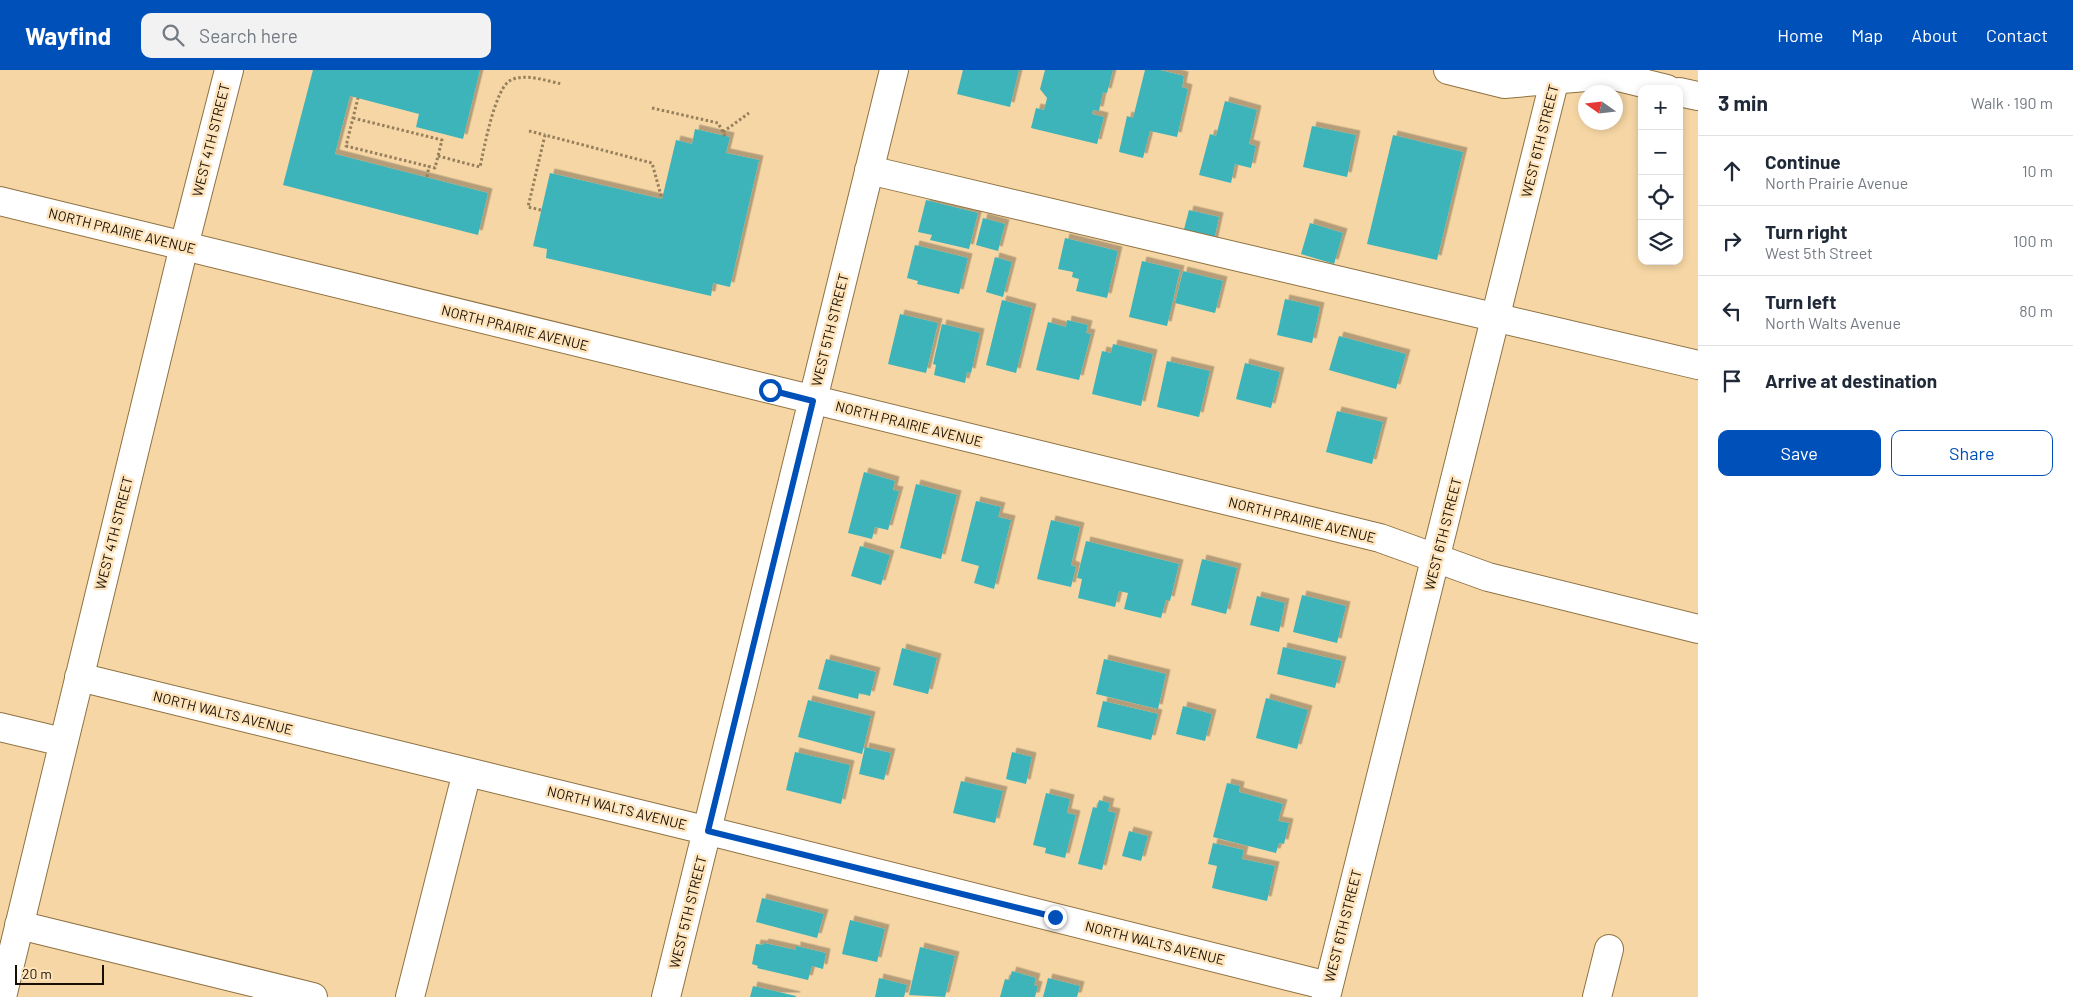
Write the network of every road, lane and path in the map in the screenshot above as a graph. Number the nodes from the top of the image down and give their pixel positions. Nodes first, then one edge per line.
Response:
1 (229, 70) edge
2 (894, 70) edge
3 (1448, 70) edge
4 (1556, 75) edge
5 (562, 84) dead end
6 (1651, 85) edge
7 (1683, 93) edge
8 (1698, 96) edge
9 (358, 98) dead end
10 (652, 108) dead end
11 (749, 113) dead end
12 (352, 118) junction
13 (529, 131) dead end
14 (545, 135) junction
15 (438, 156) junction
16 (429, 166) junction
17 (869, 170) junction
18 (427, 177) dead end
19 (662, 199) dead end
20 (0, 201) edge
21 (541, 210) dead end
22 (184, 246) junction
23 (1496, 319) junction
24 (1698, 365) edge
25 (813, 401) junction
26 (1437, 558) junction
27 (1698, 629) edge
28 (79, 677) junction
29 (0, 727) edge
30 (63, 742) junction
31 (467, 772) junction
32 (708, 831) junction
33 (19, 924) junction
34 (1609, 949) dead end
35 (1327, 992) edge
36 (2, 997) edge
37 (314, 997) edge
38 (410, 997) edge
39 (666, 997) edge
40 (1597, 997) edge

1 - 22 street, WEST 4TH STREET
2 - 17 street, WEST 5TH STREET
3 - 4 street
4 - 6 street
4 - 23 street, WEST 6TH STREET
5 - 15 path
7 - 8 street
9 - 12 path
10 - 11 path
12 - 15 path
12 - 16 path
13 - 14 path
14 - 19 path
14 - 21 path
15 - 16 path
16 - 18 path
17 - 23 street
17 - 25 street, WEST 5TH STREET
20 - 22 street, NORTH PRAIRIE AVENUE
22 - 25 street, NORTH PRAIRIE AVENUE
22 - 28 street, WEST 4TH STREET
23 - 24 street
23 - 26 street, WEST 6TH STREET
25 - 26 street, NORTH PRAIRIE AVENUE
25 - 32 street, WEST 5TH STREET
26 - 27 street, NORTH PRAIRIE AVENUE
26 - 35 street, WEST 6TH STREET
28 - 30 street, WEST 4TH STREET
28 - 31 street, NORTH WALTS AVENUE
29 - 30 street
30 - 33 street, WEST 4TH STREET
31 - 32 street, NORTH WALTS AVENUE
31 - 38 street
32 - 35 street, NORTH WALTS AVENUE
32 - 39 street, WEST 5TH STREET
33 - 36 street, WEST 4TH STREET
33 - 37 street
34 - 40 street

